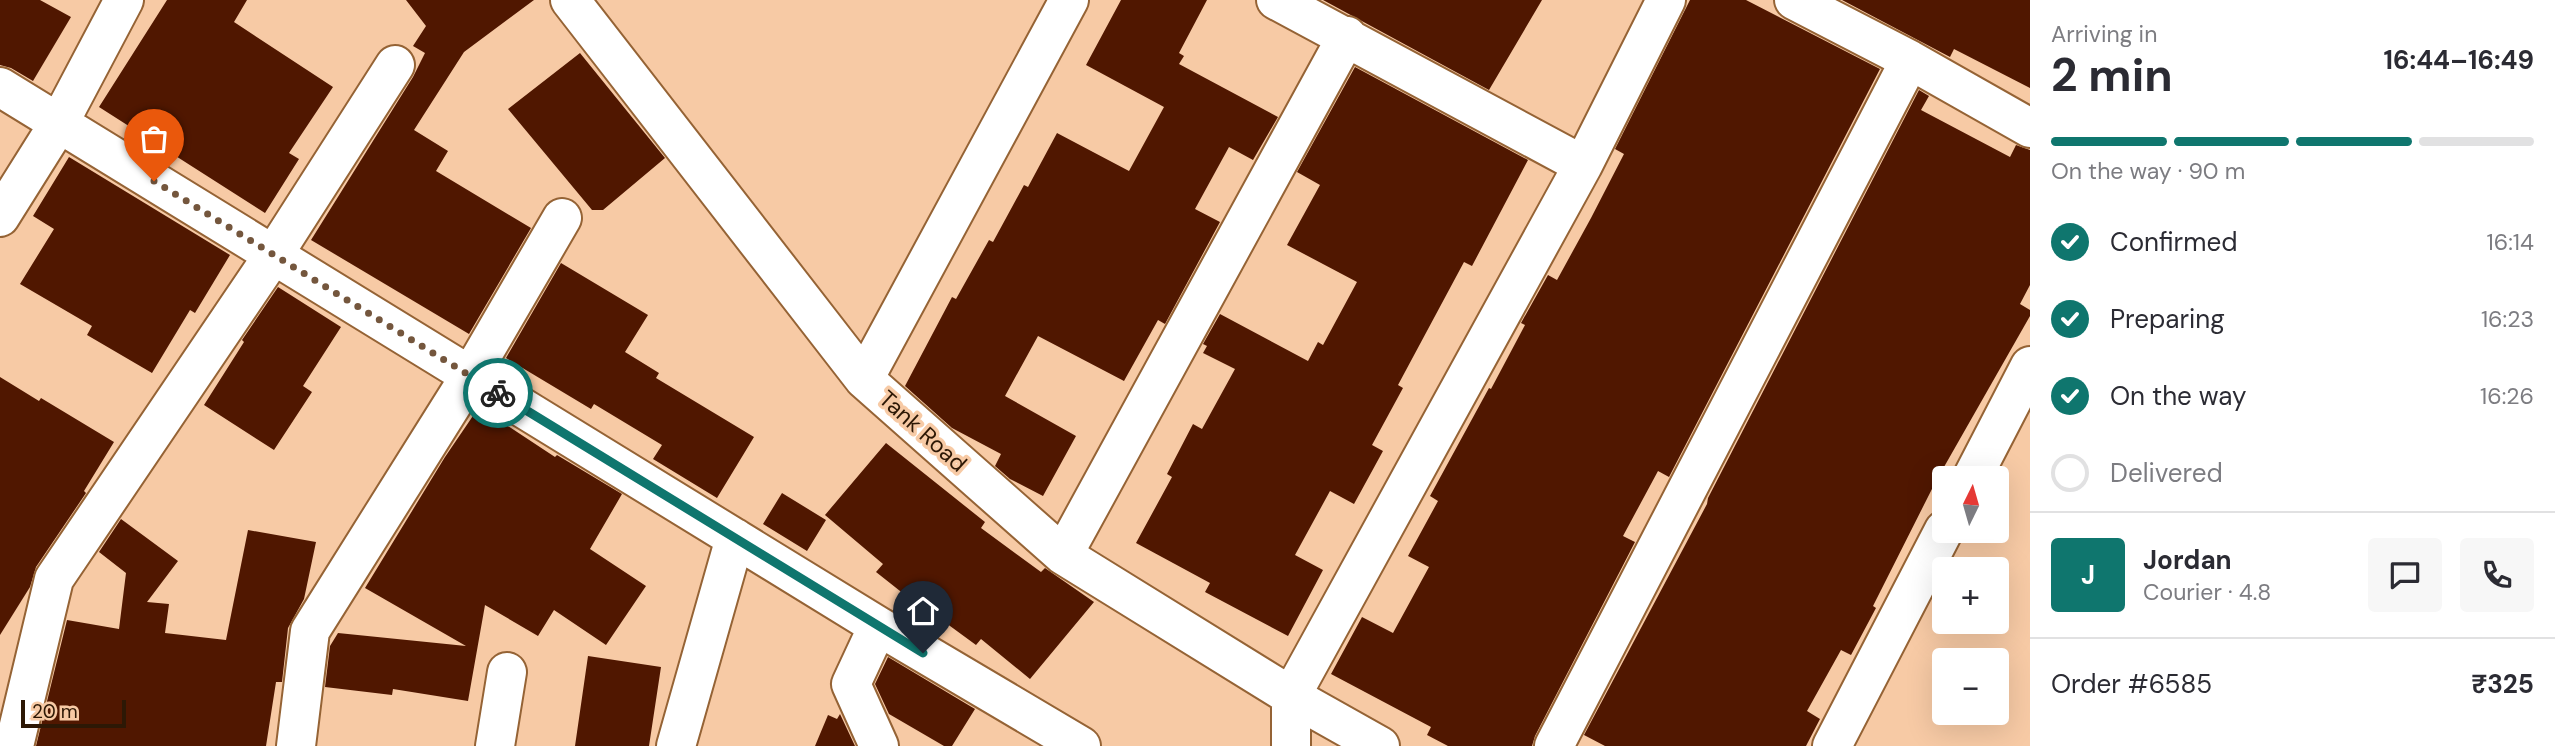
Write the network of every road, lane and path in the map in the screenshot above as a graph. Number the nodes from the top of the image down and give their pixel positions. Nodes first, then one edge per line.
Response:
1 (124, 0) edge
2 (570, 0) edge
3 (1069, 0) edge
4 (1276, 0) edge
5 (1666, 0) edge
6 (1794, 0) edge
7 (1347, 36) junction
8 (1910, 60) junction
9 (395, 65) dead end
10 (0, 87) edge
11 (59, 123) junction
12 (2030, 128) edge
13 (1583, 165) junction
14 (0, 217) edge
15 (562, 218) dead end
16 (274, 254) junction
17 (2030, 366) edge
18 (470, 376) junction
19 (864, 379) junction
20 (1978, 466) edge
21 (735, 538) junction
22 (1937, 543) edge
23 (1063, 555) junction
24 (878, 626) junction
25 (507, 672) dead end
26 (1291, 696) junction
27 (1836, 744) edge
28 (14, 746) edge
29 (296, 746) edge
30 (495, 746) edge
31 (676, 746) edge
32 (879, 746) edge
33 (1081, 746) edge
34 (1291, 746) edge
35 (1380, 746) edge
36 (1554, 746) edge

1 - 11 street
2 - 19 street, Tank Road
3 - 19 street
4 - 7 street
5 - 13 street
6 - 8 street
7 - 13 street
7 - 23 street
8 - 12 street
8 - 36 street
9 - 16 street
10 - 11 street
11 - 14 street
11 - 16 street
13 - 26 street
15 - 18 street
16 - 18 street
16 - 28 street
17 - 20 street
18 - 21 street
18 - 29 street
19 - 23 street, Tank Road
21 - 24 street
21 - 31 street
22 - 27 street
23 - 26 street, Tank Road
24 - 32 street
24 - 33 street
25 - 30 street
26 - 34 street
26 - 35 street, Tank Road

